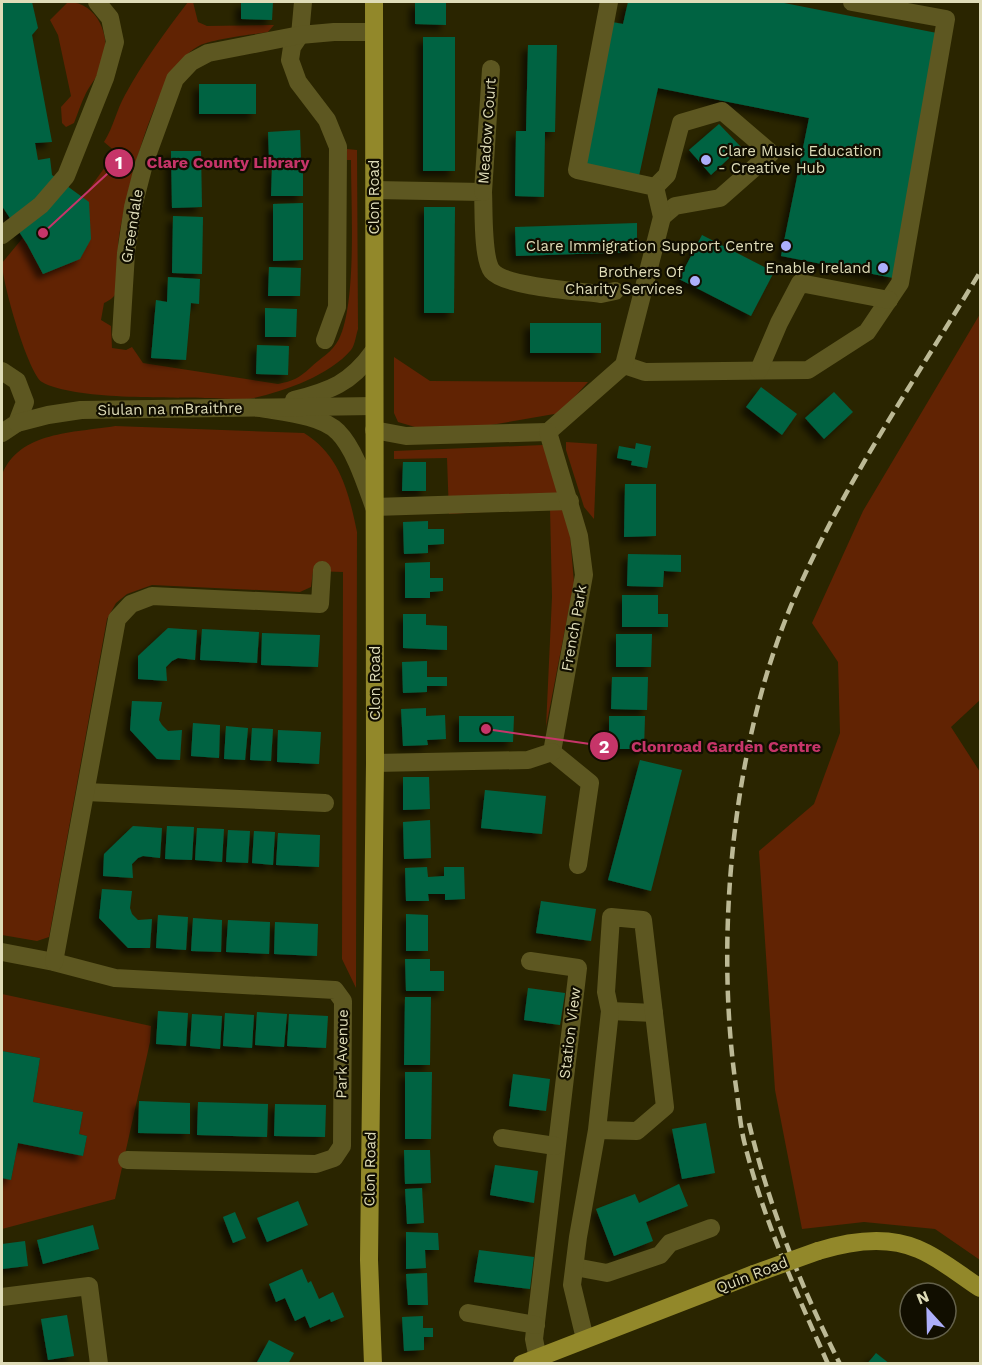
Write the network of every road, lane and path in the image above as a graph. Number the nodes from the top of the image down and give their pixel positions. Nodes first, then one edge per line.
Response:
1 (97, 2) edge
2 (303, 2) edge
3 (374, 2) edge
4 (609, 2) edge
5 (852, 2) edge
6 (373, 32) junction
7 (300, 35) junction
8 (491, 69) dead end
9 (655, 187) junction
10 (375, 190) junction
11 (483, 192) junction
12 (662, 217) junction
13 (2, 235) edge
14 (615, 291) dead end
15 (889, 300) junction
16 (121, 335) dead end
17 (325, 340) dead end
18 (374, 352) junction
19 (2, 359) edge
20 (624, 365) junction
21 (759, 370) junction
22 (14, 382) edge
23 (374, 406) junction
24 (260, 408) junction
25 (81, 410) junction
26 (374, 430) junction
27 (7, 431) edge
28 (548, 432) junction
29 (570, 501) junction
30 (374, 507) junction
31 (322, 570) dead end
32 (552, 752) junction
33 (375, 764) junction
34 (86, 792) junction
35 (325, 803) dead end
36 (578, 865) dead end
37 (2, 952) edge
38 (530, 961) dead end
39 (54, 962) junction
40 (610, 1011) junction
41 (654, 1012) junction
42 (597, 1130) junction
43 (502, 1138) dead end
44 (555, 1146) junction
45 (127, 1160) dead end
46 (711, 1228) dead end
47 (574, 1267) junction
48 (981, 1288) edge
49 (2, 1297) edge
50 (468, 1313) dead end
51 (536, 1325) junction
52 (585, 1339) junction
53 (532, 1362) edge
54 (99, 1364) edge
55 (373, 1364) edge

1 - 13 street
2 - 7 street
3 - 6 main road, Clon Road
4 - 9 street
5 - 15 street
6 - 7 street, Greendale
6 - 10 main road, Clon Road
7 - 16 street, Greendale
7 - 17 street
8 - 11 street, Meadow Court
9 - 12 street
9 - 12 street
10 - 11 street, Meadow Court
10 - 18 main road, Clon Road
11 - 14 street, Meadow Court
12 - 20 street
15 - 21 street
15 - 21 street
18 - 23 main road, Clon Road
18 - 24 street, Siulan na mBraithre
19 - 22 street
20 - 21 street
20 - 28 street
22 - 25 street, Siulan na mBraithre
22 - 27 street
23 - 24 street, Siulan na mBraithre
23 - 26 main road, Clon Road
24 - 25 street, Siulan na mBraithre
24 - 30 street, Siulan na mBraithre
25 - 27 street, Siulan na mBraithre
26 - 28 street
26 - 30 main road, Clon Road
28 - 29 street, French Park
29 - 30 street
29 - 32 street, French Park
30 - 33 main road, Clon Road
31 - 34 street
32 - 33 street
32 - 36 street
33 - 55 main road, Clon Road
34 - 35 street
34 - 39 street
37 - 39 street, Park Avenue
38 - 44 street, Station View
39 - 45 street, Park Avenue
40 - 41 street
40 - 41 street
40 - 42 street
41 - 42 street
42 - 47 street
43 - 44 street
44 - 51 street, Station View
46 - 47 street
47 - 52 street
48 - 52 main road, Quin Road, bridge
49 - 54 street
50 - 51 street
51 - 53 street, Station View
52 - 53 main road, Quin Road

